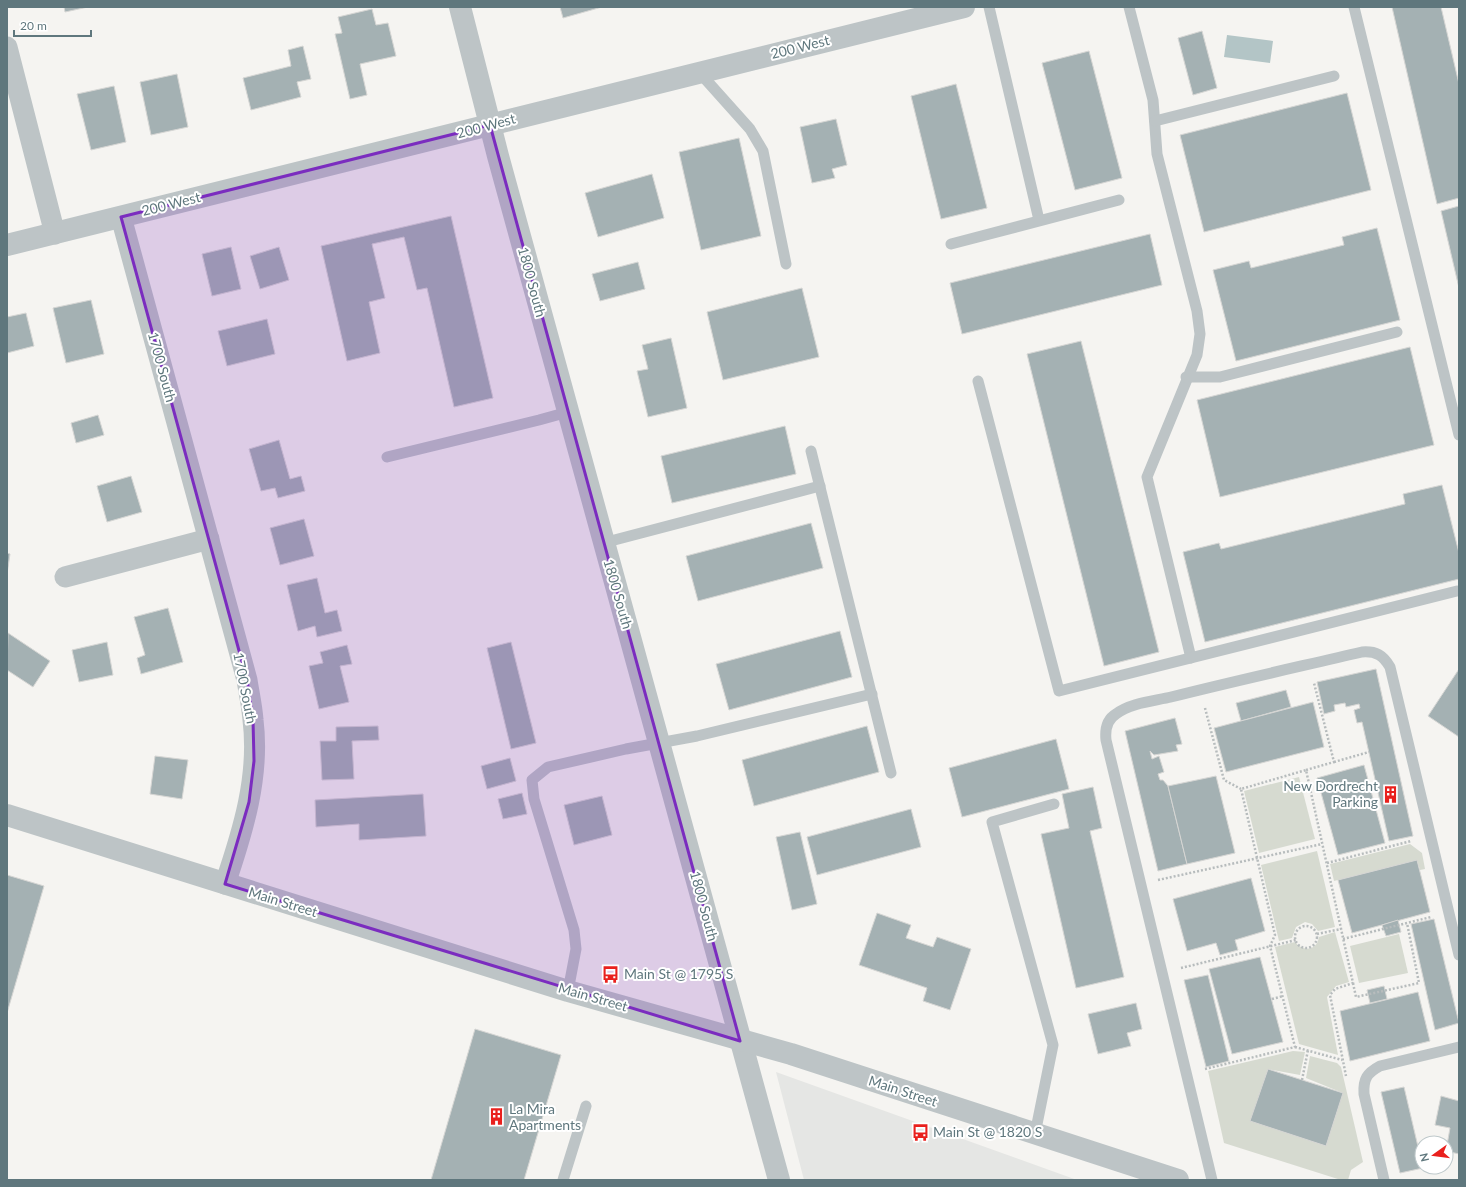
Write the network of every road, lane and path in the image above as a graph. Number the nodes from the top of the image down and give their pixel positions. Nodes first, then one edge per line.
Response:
1 (460, 7) edge
2 (964, 7) edge
3 (989, 7) edge
4 (1130, 7) edge
5 (1354, 7) edge
6 (7, 47) edge
7 (699, 72) junction
8 (1334, 76) dead end
9 (1155, 121) junction
10 (490, 125) junction
11 (1119, 200) dead end
12 (121, 217) junction
13 (1039, 220) junction
14 (54, 234) junction
15 (951, 244) dead end
16 (7, 245) edge
17 (786, 264) dead end
18 (1397, 332) dead end
19 (1186, 377) junction
20 (978, 381) dead end
21 (568, 412) junction
22 (1459, 435) edge
23 (811, 451) dead end
24 (387, 457) dead end
25 (820, 486) junction
26 (209, 539) junction
27 (603, 543) junction
28 (65, 577) dead end
29 (1457, 591) dead end
30 (1191, 658) junction
31 (1314, 681) dead end
32 (872, 694) junction
33 (1205, 707) dead end
34 (659, 744) junction
35 (1369, 752) dead end
36 (1334, 762) junction
37 (1306, 770) junction
38 (891, 772) dead end
39 (1241, 789) junction
40 (1054, 804) dead end
41 (7, 815) edge
42 (1411, 841) dead end
43 (1322, 844) junction
44 (1256, 859) junction
45 (1327, 863) junction
46 (1158, 880) dead end
47 (225, 884) junction
48 (1434, 916) dead end
49 (1407, 923) junction
50 (1341, 928) junction
51 (1317, 934) junction
52 (1343, 939) junction
53 (1296, 940) junction
54 (1270, 946) junction
55 (1459, 955) edge
56 (1181, 968) dead end
57 (1353, 983) junction
58 (568, 991) junction
59 (1283, 996) junction
60 (1272, 999) dead end
61 (740, 1041) junction
62 (1295, 1047) junction
63 (1459, 1047) edge
64 (1308, 1050) junction
65 (1342, 1060) junction
66 (1200, 1071) dead end
67 (1302, 1080) dead end
68 (1347, 1083) dead end
69 (586, 1106) dead end
70 (1034, 1134) junction
71 (563, 1180) edge
72 (779, 1180) edge
73 (1178, 1180) edge
74 (1212, 1180) edge
75 (1384, 1180) edge

1 - 10 street, 1800 South
2 - 7 street, 200 West
3 - 13 lane
4 - 9 lane
5 - 22 lane
6 - 14 street
7 - 10 street, 200 West
7 - 17 lane
8 - 9 lane
9 - 19 lane
10 - 12 street, 200 West
10 - 21 street, 1800 South
11 - 13 lane
12 - 14 street, 200 West
12 - 26 street, 1700 South
13 - 15 lane
14 - 16 street, 200 West
18 - 19 lane
19 - 30 lane
20 - 30 lane
21 - 24 lane
21 - 27 street, 1800 South
23 - 25 lane
25 - 27 lane
25 - 32 lane
26 - 28 street
26 - 47 street, 1700 South
27 - 34 street, 1800 South
29 - 30 lane
31 - 36 path
32 - 34 lane
32 - 38 lane
33 - 39 path
34 - 58 lane
34 - 61 street, 1800 South
35 - 36 path
36 - 37 path
37 - 39 path
37 - 43 path
39 - 44 path
40 - 70 lane
41 - 47 street, Main Street
42 - 45 path
43 - 44 path
43 - 45 path
44 - 46 path
44 - 54 path
45 - 50 path
47 - 58 street, Main Street
48 - 49 path
49 - 52 path
49 - 57 path
50 - 51 path
50 - 52 path
51 - 53 path
51 - 53 path
52 - 57 path
53 - 54 path
54 - 56 path
54 - 59 path
55 - 74 lane
57 - 65 path
58 - 61 street, Main Street
59 - 60 path
59 - 62 path
61 - 70 street, Main Street
61 - 72 street, 1800 South
62 - 64 path
62 - 66 path
63 - 75 lane
64 - 65 path
64 - 67 path
65 - 68 path
69 - 71 lane
70 - 73 street, Main Street

